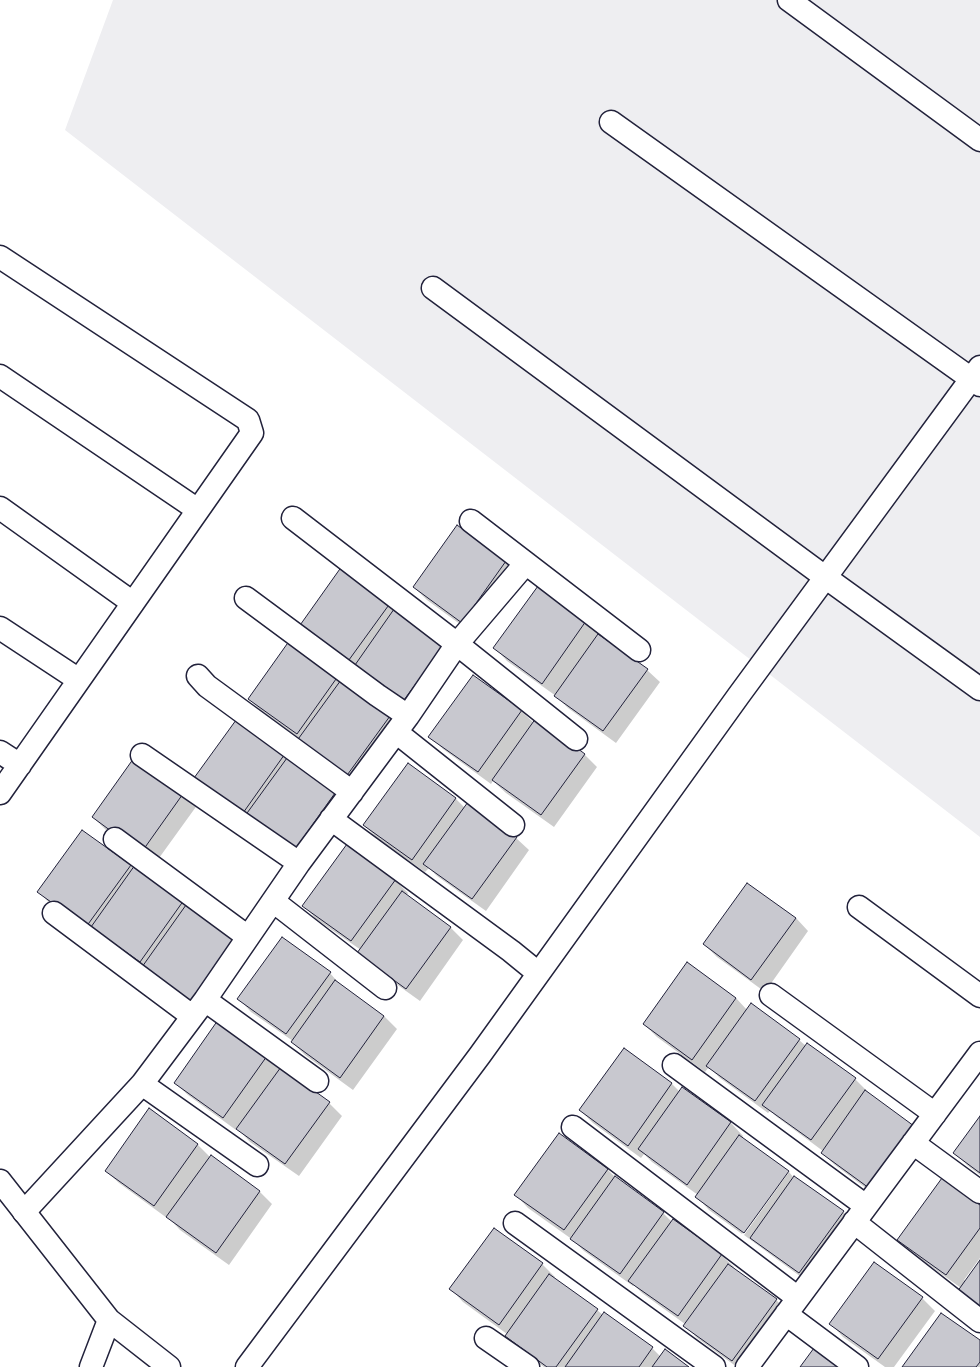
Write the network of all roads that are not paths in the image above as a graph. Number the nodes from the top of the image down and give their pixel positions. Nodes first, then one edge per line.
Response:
1 (789, 0) edge
2 (611, 122) dead end
3 (980, 140) edge
4 (0, 257) edge
5 (433, 288) dead end
6 (0, 376) edge
7 (977, 377) edge
8 (0, 508) edge
9 (198, 510) junction
10 (293, 518) dead end
11 (471, 520) dead end
12 (526, 563) junction
13 (825, 577) junction
14 (246, 598) dead end
15 (133, 603) junction
16 (0, 628) edge
17 (457, 644) junction
18 (639, 650) dead end
19 (198, 676) dead end
20 (79, 680) junction
21 (980, 689) edge
22 (402, 724) junction
23 (576, 739) dead end
24 (0, 752) edge
25 (142, 755) dead end
26 (20, 765) junction
27 (352, 792) junction
28 (0, 793) edge
29 (331, 819) junction
30 (513, 825) dead end
31 (115, 839) dead end
32 (299, 863) junction
33 (273, 901) junction
34 (859, 907) dead end
35 (54, 913) dead end
36 (248, 937) junction
37 (538, 973) junction
38 (384, 988) dead end
39 (771, 995) dead end
40 (980, 996) edge
41 (198, 1008) junction
42 (978, 1061) edge
43 (674, 1065) dead end
44 (317, 1081) dead end
45 (142, 1084) junction
46 (935, 1114) junction
47 (573, 1127) dead end
48 (913, 1143) junction
49 (257, 1165) dead end
50 (0, 1181) edge
51 (980, 1192) edge
52 (24, 1212) junction
53 (860, 1214) junction
54 (515, 1223) dead end
55 (792, 1306) junction
56 (109, 1320) junction
57 (980, 1321) edge
58 (486, 1338) dead end
59 (91, 1367) edge
60 (169, 1367) edge
61 (247, 1367) edge
62 (528, 1367) edge
63 (714, 1367) edge
64 (747, 1367) edge
65 (857, 1367) edge

1 - 3 street
2 - 7 street
4 - 9 street
5 - 13 street
6 - 9 street
7 - 13 street
8 - 15 street
9 - 15 street
10 - 17 street
11 - 12 street
12 - 17 street
12 - 18 street
13 - 21 street
13 - 37 street
14 - 22 street
15 - 20 street
16 - 20 street
17 - 22 street
17 - 23 street
19 - 27 street
20 - 26 street
22 - 27 street
22 - 30 street
24 - 26 street
25 - 32 street
26 - 28 street
27 - 29 street
29 - 32 street
29 - 37 street
31 - 36 street
32 - 33 street
33 - 36 street
33 - 38 street
34 - 40 street
35 - 41 street
36 - 41 street
37 - 61 street
39 - 46 street
41 - 44 street
41 - 45 street
42 - 46 street
43 - 53 street
45 - 49 street
45 - 52 street
46 - 48 street
47 - 55 street
48 - 51 street
48 - 53 street
50 - 52 street
52 - 56 street
53 - 55 street
53 - 57 street
54 - 63 street
55 - 64 street
55 - 65 street
56 - 59 street
56 - 60 street
58 - 62 street

